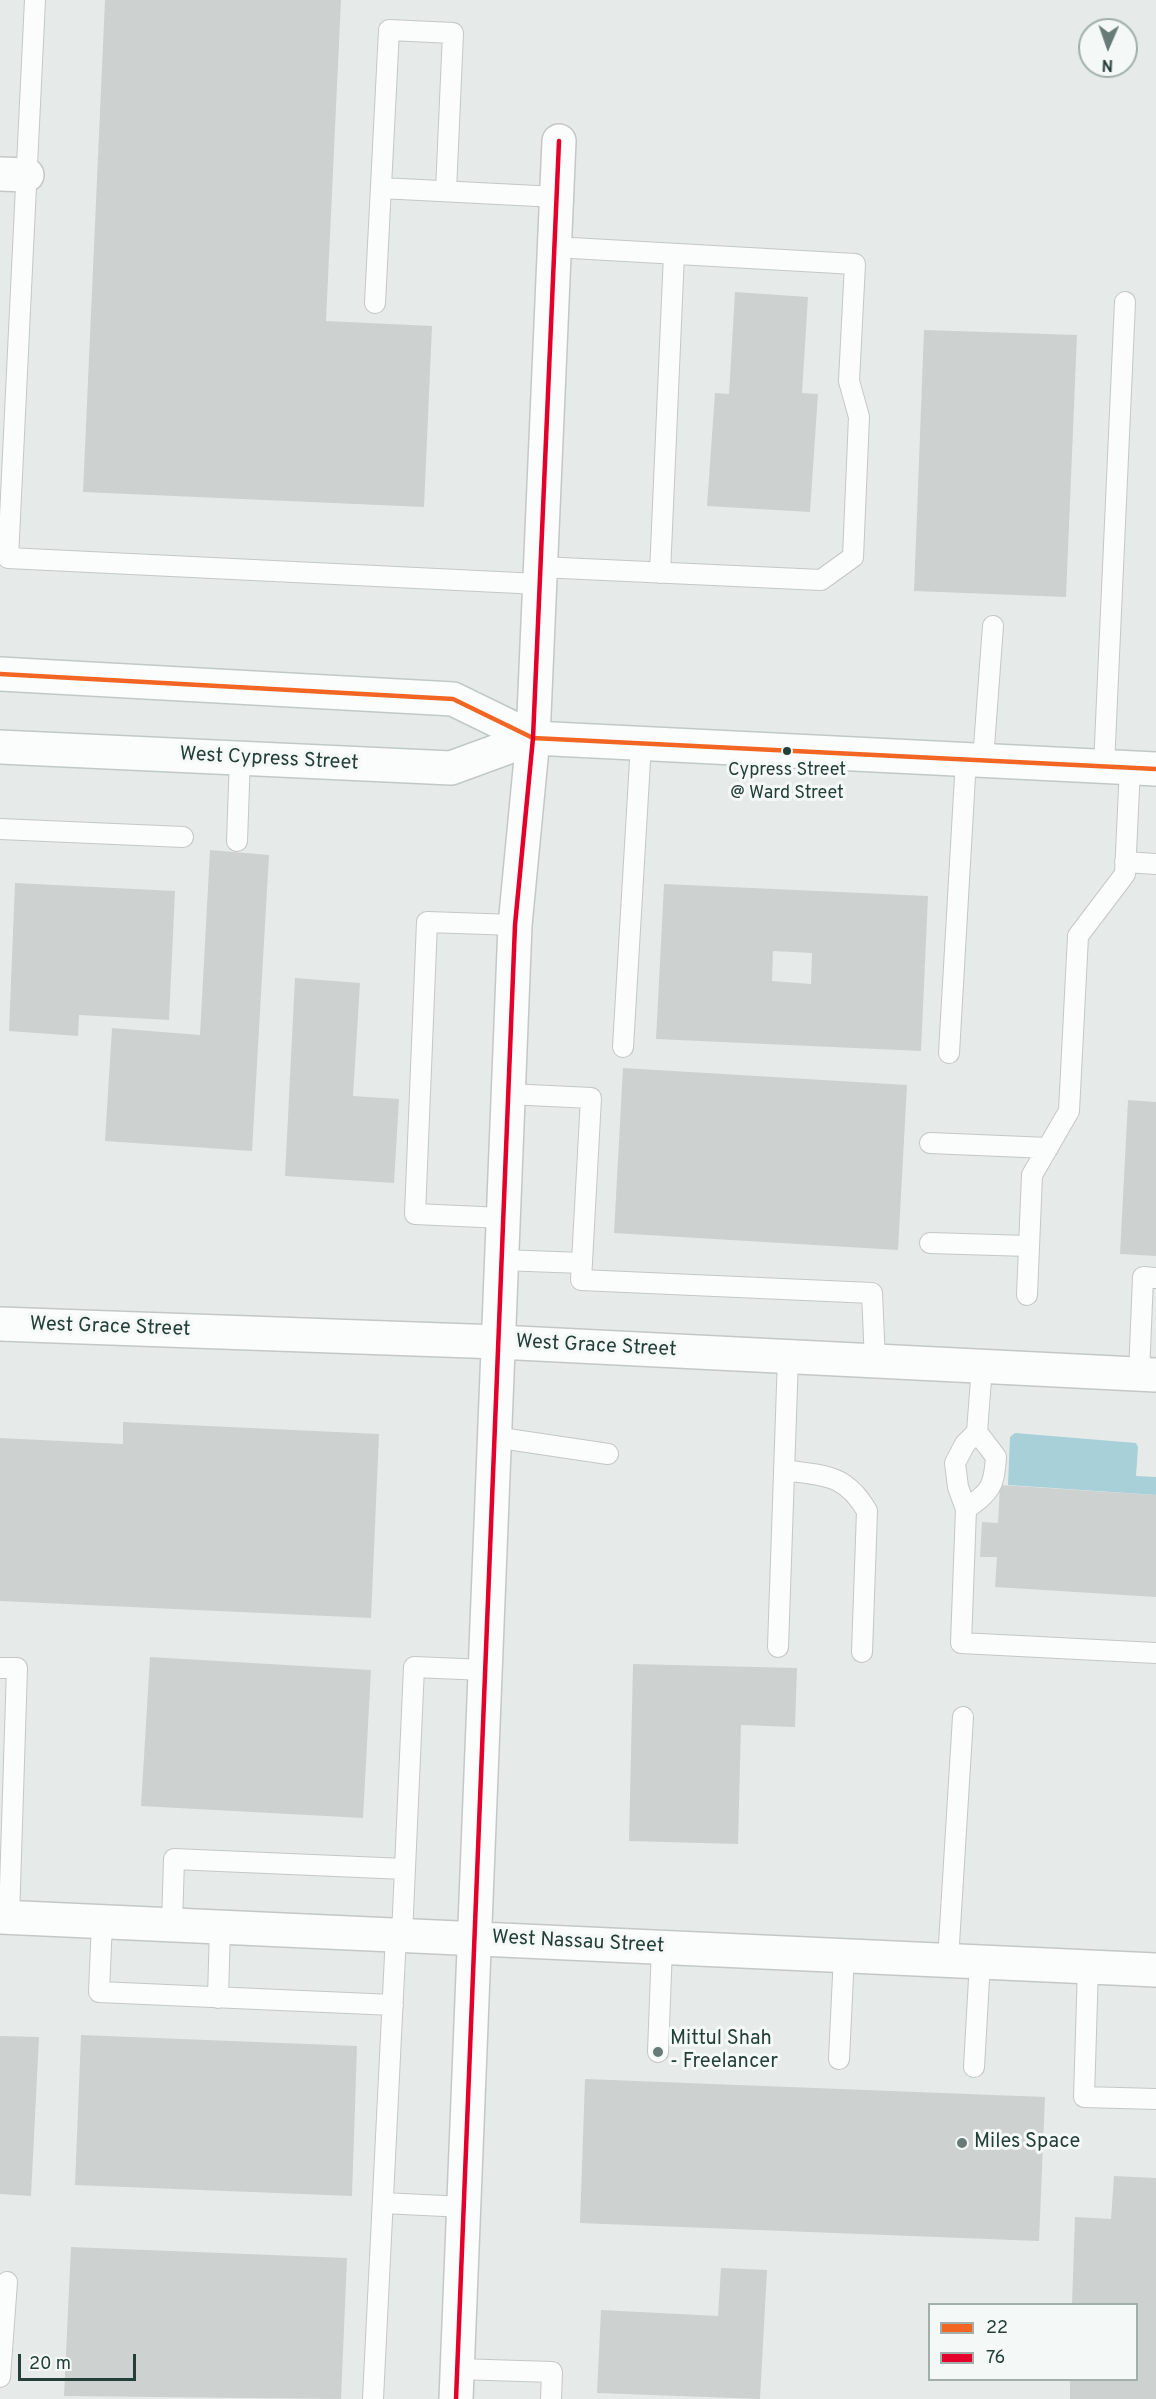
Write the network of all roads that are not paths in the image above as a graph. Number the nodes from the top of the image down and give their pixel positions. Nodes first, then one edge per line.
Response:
1 (35, 0) edge
2 (559, 141) dead end
3 (13, 175) edge
4 (381, 188) junction
5 (446, 191) junction
6 (556, 197) junction
7 (554, 247) junction
8 (674, 254) junction
9 (1125, 302) dead end
10 (375, 303) dead end
11 (660, 573) junction
12 (540, 576) junction
13 (993, 626) dead end
14 (0, 675) edge
15 (533, 738) junction
16 (641, 744) junction
17 (0, 747) edge
18 (240, 758) junction
19 (975, 760) junction
20 (1130, 767) edge
21 (0, 829) edge
22 (183, 837) dead end
23 (237, 842) dead end
24 (1125, 862) junction
25 (1156, 864) edge
26 (515, 925) junction
27 (623, 1047) dead end
28 (949, 1053) dead end
29 (508, 1094) junction
30 (930, 1143) dead end
31 (1048, 1148) junction
32 (503, 1218) junction
33 (930, 1243) dead end
34 (1028, 1246) junction
35 (502, 1260) junction
36 (582, 1263) junction
37 (1156, 1278) edge
38 (1027, 1295) dead end
39 (0, 1324) edge
40 (498, 1342) junction
41 (788, 1357) junction
42 (875, 1361) junction
43 (982, 1366) junction
44 (1148, 1374) edge
45 (977, 1432) junction
46 (494, 1437) junction
47 (608, 1454) dead end
48 (784, 1470) junction
49 (966, 1509) junction
50 (778, 1647) dead end
51 (862, 1652) dead end
52 (1156, 1653) edge
53 (0, 1668) edge
54 (485, 1670) junction
55 (963, 1717) dead end
56 (405, 1869) junction
57 (4, 1918) edge
58 (102, 1922) junction
59 (172, 1925) junction
60 (220, 1927) junction
61 (399, 1935) junction
62 (475, 1939) junction
63 (662, 1947) junction
64 (844, 1956) junction
65 (964, 1961) junction
66 (1088, 1967) junction
67 (1156, 1970) edge
68 (218, 1998) junction
69 (393, 2005) junction
70 (658, 2052) dead end
71 (839, 2060) dead end
72 (974, 2067) dead end
73 (1156, 2099) edge
74 (383, 2203) junction
75 (464, 2207) junction
76 (7, 2282) dead end
77 (0, 2378) edge
78 (457, 2384) edge
79 (373, 2399) edge
80 (551, 2399) edge

1 - 3 lane
2 - 6 street
3 - 12 lane
4 - 5 lane
4 - 5 lane
4 - 10 lane
5 - 6 lane
6 - 7 street
7 - 8 lane
7 - 12 street
8 - 11 lane
8 - 11 lane
9 - 20 lane
11 - 12 lane
12 - 15 street
13 - 19 lane
14 - 15 street, West Cypress Street
15 - 16 street, West Cypress Street
15 - 18 street, West Cypress Street
15 - 26 street
16 - 19 street, West Cypress Street
16 - 27 lane
17 - 18 street, West Cypress Street
18 - 23 lane
19 - 20 street, West Cypress Street
19 - 28 lane
20 - 24 lane
21 - 22 lane
24 - 25 lane
24 - 31 lane
26 - 29 street
26 - 32 lane
29 - 32 street
29 - 36 lane
30 - 31 lane
31 - 34 lane
32 - 35 street
33 - 34 lane
34 - 38 lane
35 - 36 lane
35 - 40 street
36 - 42 lane
37 - 44 lane
39 - 40 street, West Grace Street
40 - 41 street, West Grace Street
40 - 46 street
41 - 42 street, West Grace Street
41 - 48 lane
42 - 43 street, West Grace Street
43 - 44 street, West Grace Street
43 - 45 lane
45 - 49 lane
45 - 49 lane
46 - 47 lane
46 - 54 street
48 - 50 lane
48 - 51 lane
49 - 52 lane
53 - 57 lane
54 - 56 lane
54 - 62 street
55 - 65 lane
56 - 59 lane
56 - 61 lane
57 - 58 street, West Nassau Street
58 - 59 street, West Nassau Street
58 - 68 lane
59 - 60 street, West Nassau Street
60 - 61 street, West Nassau Street
60 - 68 lane
61 - 62 street, West Nassau Street
61 - 69 lane
62 - 63 street, West Nassau Street
62 - 75 street
63 - 64 street, West Nassau Street
63 - 70 lane
64 - 65 street, West Nassau Street
64 - 71 lane
65 - 66 street, West Nassau Street
65 - 72 lane
66 - 67 street, West Nassau Street
66 - 73 lane
68 - 69 lane
69 - 74 lane
74 - 75 lane
74 - 79 lane
75 - 78 street
76 - 77 lane
78 - 80 lane

